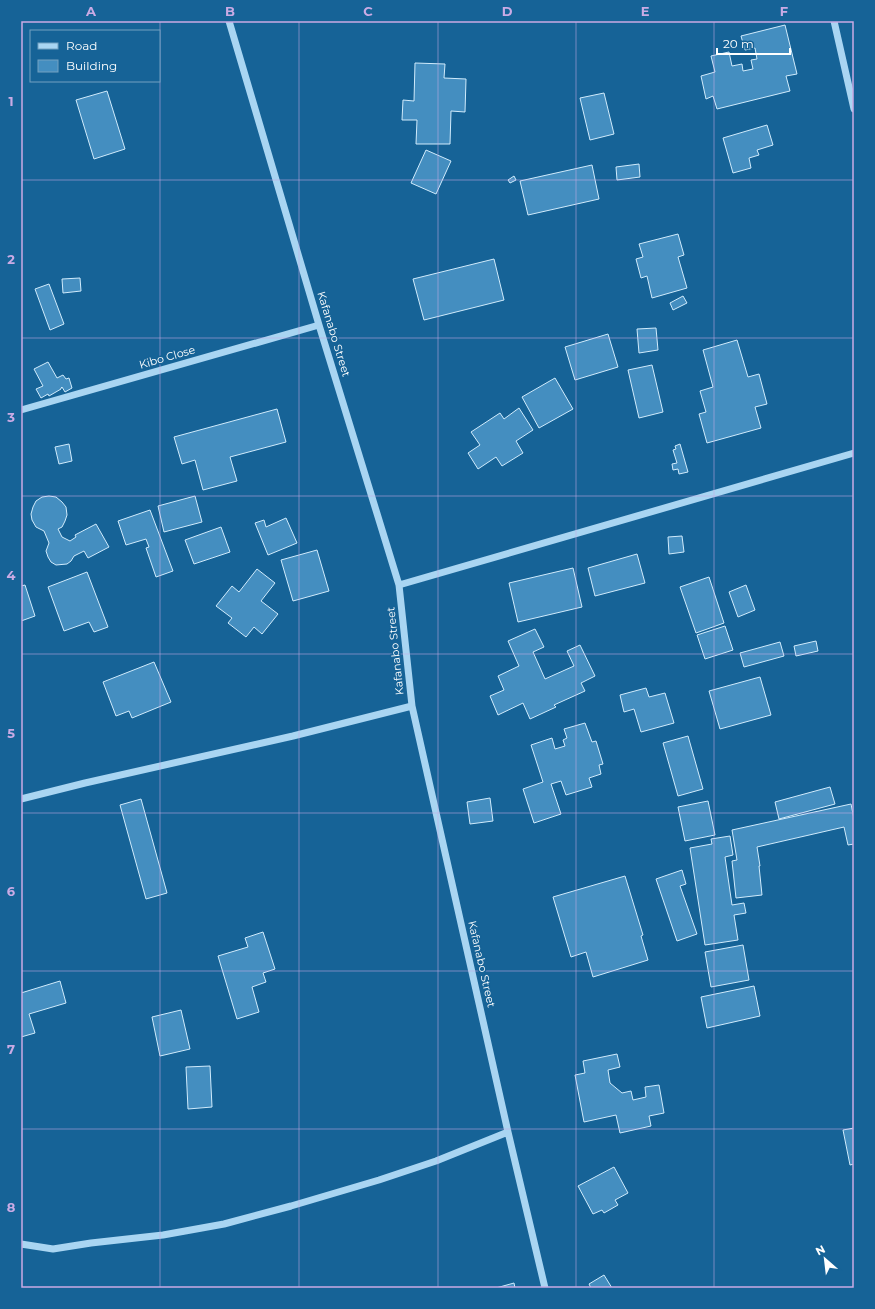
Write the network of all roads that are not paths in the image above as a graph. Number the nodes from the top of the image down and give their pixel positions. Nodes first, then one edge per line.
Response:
1 (229, 21) edge
2 (834, 21) edge
3 (854, 109) edge
4 (320, 325) junction
5 (21, 410) edge
6 (854, 453) edge
7 (399, 585) junction
8 (412, 706) junction
9 (21, 799) edge
10 (508, 1132) junction
11 (21, 1244) edge
12 (545, 1288) edge

1 - 4 street, Kafanabo Street
2 - 3 street
4 - 5 street, Kibo Close
4 - 7 street, Kafanabo Street
6 - 7 street
7 - 8 street, Kafanabo Street
8 - 9 street
8 - 10 street, Kafanabo Street
10 - 11 street
10 - 12 street, Kafanabo Street

